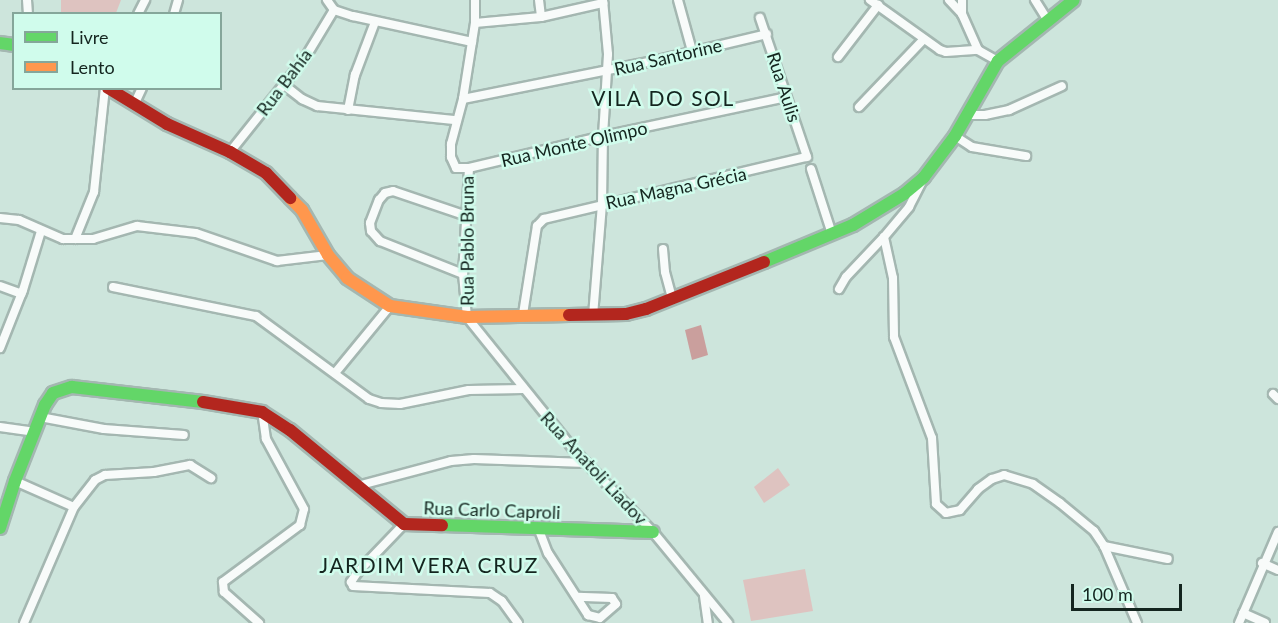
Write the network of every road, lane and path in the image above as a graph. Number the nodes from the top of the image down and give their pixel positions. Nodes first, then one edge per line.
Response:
1 (327, 0) edge
2 (475, 0) edge
3 (539, 0) edge
4 (678, 0) edge
5 (870, 0) edge
6 (949, 0) edge
7 (962, 0) edge
8 (1035, 0) edge
9 (1074, 0) edge
10 (603, 2) edge
11 (878, 5) junction
12 (334, 10) junction
13 (962, 14) junction
14 (542, 17) junction
15 (759, 18) dead end
16 (1047, 19) junction
17 (375, 22) junction
18 (475, 24) junction
19 (767, 34) junction
20 (924, 39) junction
21 (472, 42) junction
22 (978, 50) junction
23 (692, 51) junction
24 (838, 57) dead end
25 (998, 61) junction
26 (608, 71) junction
27 (284, 85) junction
28 (1062, 87) dead end
29 (107, 90) edge
30 (141, 90) edge
31 (121, 92) edge
32 (786, 98) junction
33 (463, 99) junction
34 (135, 105) junction
35 (859, 107) dead end
36 (348, 110) junction
37 (967, 115) junction
38 (456, 120) junction
39 (603, 136) junction
40 (955, 136) junction
41 (230, 152) junction
42 (1026, 156) dead end
43 (807, 157) joint
44 (469, 168) junction
45 (811, 170) dead end
46 (924, 177) junction
47 (602, 205) junction
48 (467, 216) junction
49 (0, 218) edge
50 (41, 231) junction
51 (832, 234) junction
52 (884, 237) junction
53 (75, 239) junction
54 (663, 249) dead end
55 (328, 255) junction
56 (463, 274) junction
57 (0, 286) edge
58 (112, 287) dead end
59 (839, 289) dead end
60 (22, 294) junction
61 (672, 299) junction
62 (390, 306) junction
63 (523, 314) junction
64 (593, 316) junction
65 (467, 317) junction
66 (0, 348) edge
67 (335, 373) junction
68 (522, 389) junction
69 (262, 412) junction
70 (40, 417) junction
71 (0, 427) edge
72 (34, 432) junction
73 (184, 435) dead end
74 (586, 463) junction
75 (211, 478) dead end
76 (15, 481) junction
77 (357, 486) junction
78 (74, 507) junction
79 (404, 524) junction
80 (0, 528) edge
81 (539, 530) junction
82 (653, 531) junction
83 (1278, 532) edge
84 (1104, 546) junction
85 (1168, 559) dead end
86 (1263, 563) junction
87 (1278, 570) edge
88 (704, 596) junction
89 (577, 597) dead end
90 (1243, 613) junction
91 (24, 623) edge
92 (259, 623) edge
93 (518, 623) edge
94 (708, 623) edge
95 (728, 623) edge
96 (1137, 623) edge
97 (1239, 623) edge
98 (1265, 623) edge

1 - 12 street
2 - 18 street, Rua Pablo Bruna
3 - 14 street
4 - 23 street
5 - 11 street
6 - 13 street
7 - 13 street
8 - 16 street
9 - 16 street
10 - 14 street
10 - 26 street
11 - 20 street
11 - 24 street
12 - 17 street
12 - 27 street, Rua Bahía
13 - 22 street
14 - 18 street
15 - 19 street, Rua Aulis
16 - 25 street
17 - 21 street
17 - 36 street
18 - 21 street, Rua Pablo Bruna
19 - 23 street, Rua Santorine
19 - 32 street, Rua Aulis
20 - 22 street
20 - 35 street
21 - 33 street, Rua Pablo Bruna
22 - 25 street
23 - 26 street, Rua Santorine
25 - 37 street
26 - 33 street, Rua Santorine
26 - 39 street
27 - 36 street
27 - 41 street, Rua Bahía
28 - 37 street
29 - 53 street
30 - 34 street
31 - 34 street
32 - 39 street, Rua Monte Olimpo
32 - 43 street, Rua Aulis
33 - 38 street, Rua Pablo Bruna
34 - 41 street
36 - 38 street
37 - 40 street
38 - 44 street, Rua Pablo Bruna
39 - 44 street, Rua Monte Olimpo
39 - 47 street
40 - 42 street
40 - 46 street
41 - 55 street
43 - 47 street, Rua Magna Grécia
44 - 48 street, Rua Pablo Bruna
45 - 51 street
46 - 51 street
46 - 52 street
47 - 63 street, Rua Magna Grécia
47 - 64 street
48 - 56 street, Rua Pablo Bruna
48 - 56 street
49 - 50 street
50 - 53 street
50 - 60 street
51 - 61 street
52 - 59 street
52 - 84 street
53 - 55 street
54 - 61 street
55 - 62 street
56 - 65 street, Rua Pablo Bruna
57 - 60 street
58 - 67 street
60 - 66 street
61 - 64 street
62 - 65 street
62 - 67 street
63 - 64 street
63 - 65 street
65 - 68 street, Rua Anatoli Liadov
67 - 68 street
68 - 74 street, Rua Anatoli Liadov
69 - 70 street
69 - 77 street, Rua Carlo Caproli
69 - 92 street
70 - 72 street
70 - 73 street
71 - 72 street
72 - 76 street
74 - 77 street
74 - 82 street, Rua Anatoli Liadov
75 - 78 street
76 - 78 street
76 - 80 street
77 - 79 street, Rua Carlo Caproli
78 - 91 street
79 - 81 street, Rua Carlo Caproli
79 - 93 street
81 - 82 street, Rua Carlo Caproli
81 - 89 street
82 - 88 street, Rua Anatoli Liadov
83 - 86 street
84 - 85 street
84 - 96 street
86 - 87 street
86 - 90 street
88 - 94 street, Rua Anatoli Liadov
88 - 95 street
90 - 97 street
90 - 98 street

